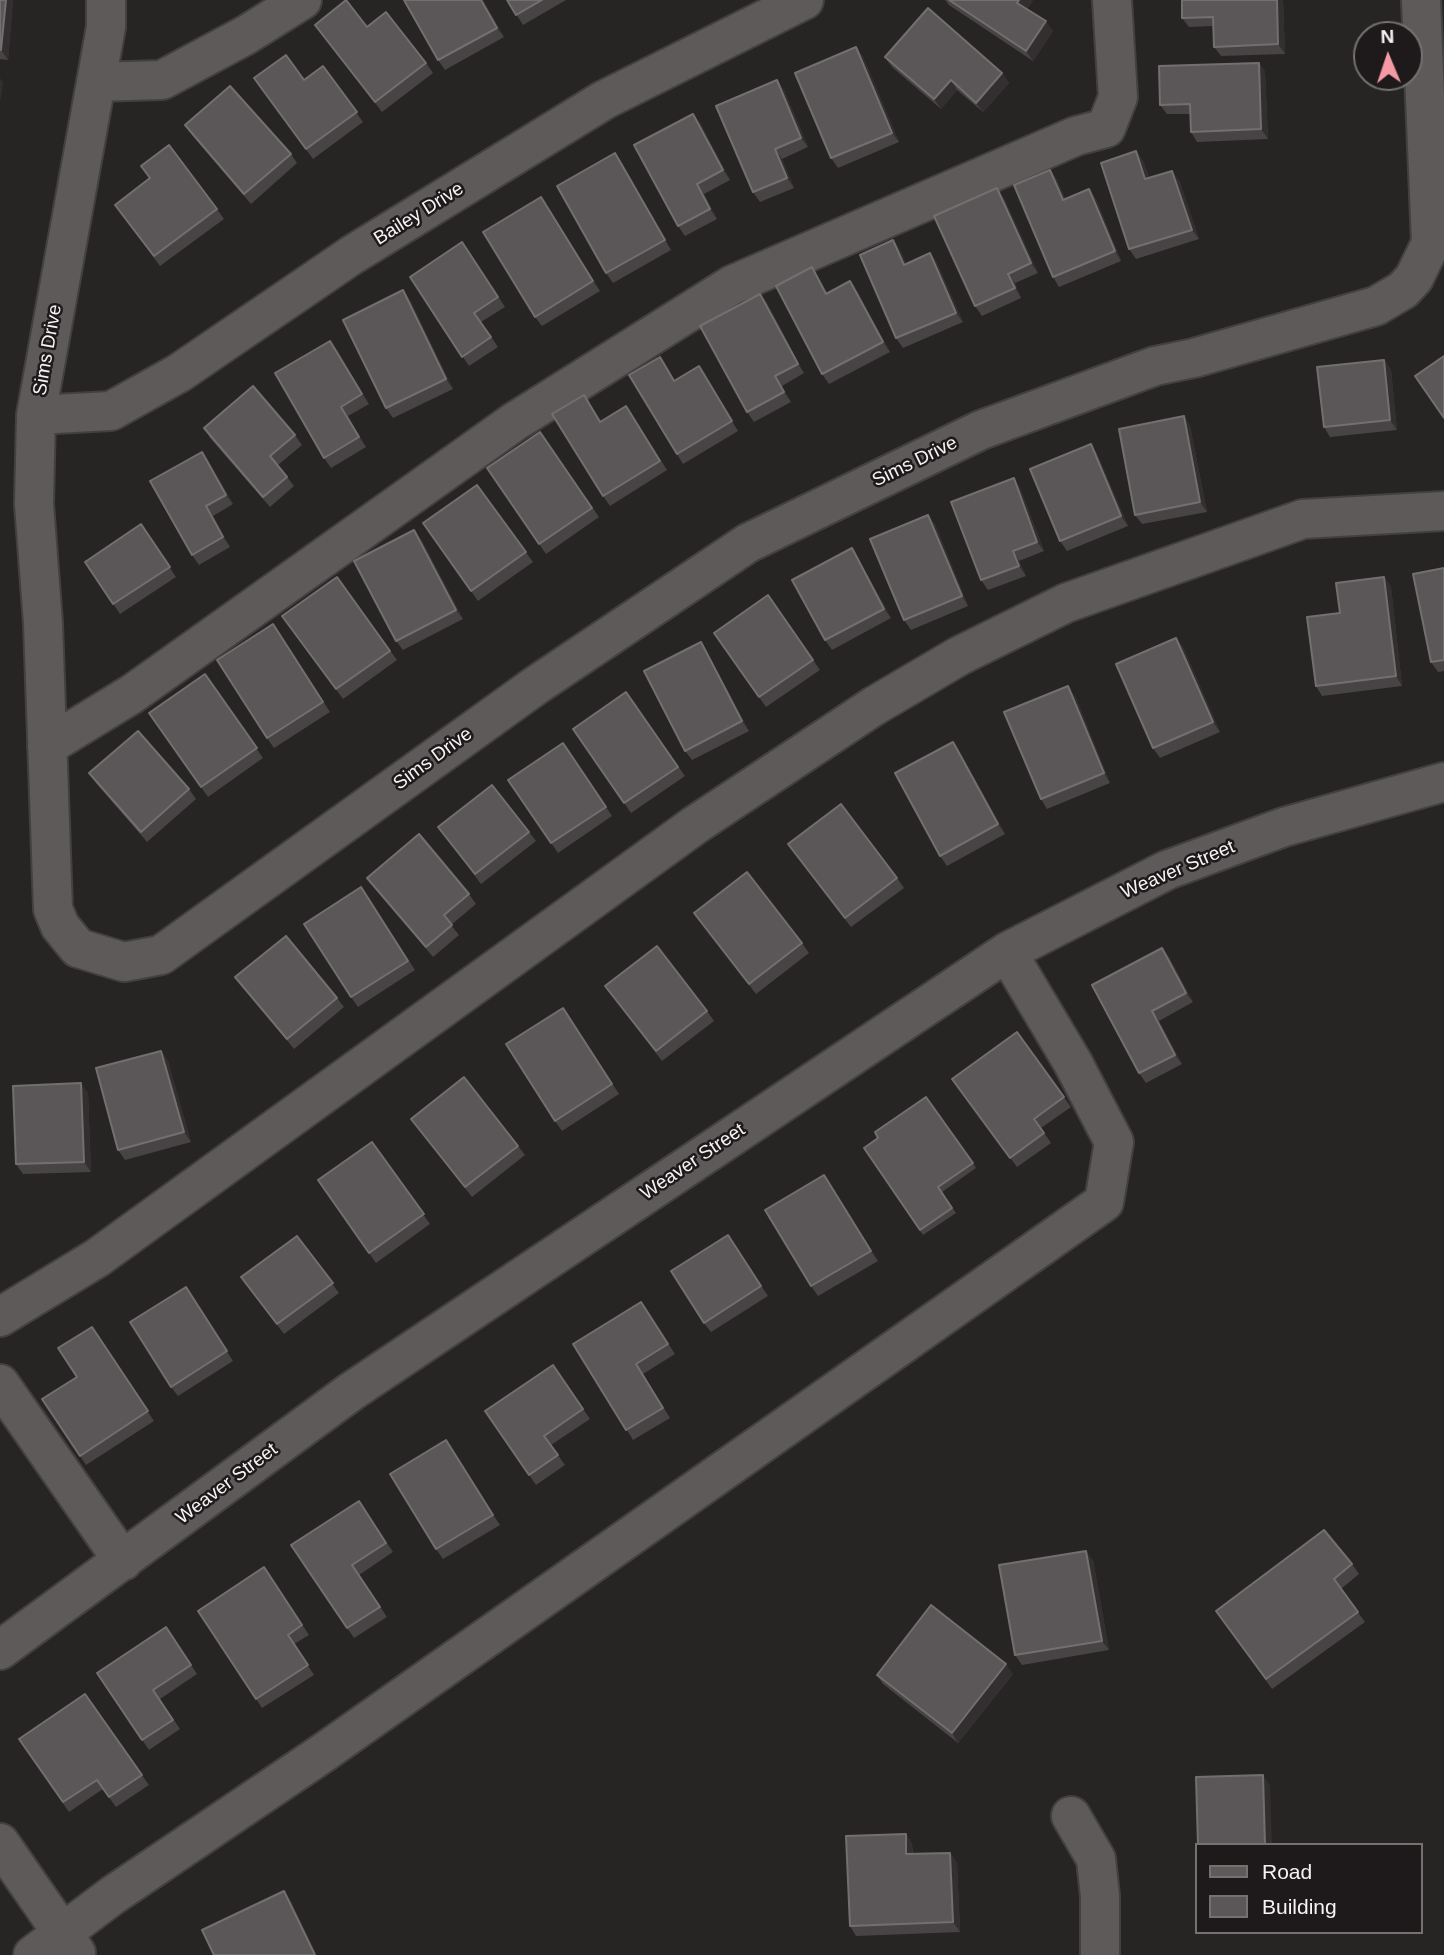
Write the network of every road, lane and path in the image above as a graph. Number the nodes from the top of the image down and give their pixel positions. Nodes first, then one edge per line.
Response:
1 (106, 0) edge
2 (302, 0) edge
3 (804, 0) edge
4 (1112, 0) edge
5 (1422, 0) edge
6 (96, 82) junction
7 (36, 415) junction
8 (1444, 511) edge
9 (47, 746) junction
10 (1444, 782) edge
11 (1007, 951) junction
12 (0, 1317) edge
13 (0, 1384) edge
14 (123, 1561) junction
15 (0, 1650) edge
16 (1072, 1816) dead end
17 (0, 1843) edge
18 (70, 1943) edge
19 (33, 1955) edge
20 (1100, 1955) edge

1 - 6 street, Sims Drive
2 - 6 street
3 - 7 street, Bailey Drive
4 - 9 street
5 - 9 street, Sims Drive
6 - 7 street, Sims Drive
7 - 9 street, Sims Drive
8 - 12 street
10 - 11 street, Weaver Street
11 - 14 street, Weaver Street
11 - 18 street
13 - 14 street
14 - 15 street, Weaver Street
16 - 20 street
17 - 18 street
18 - 19 street

